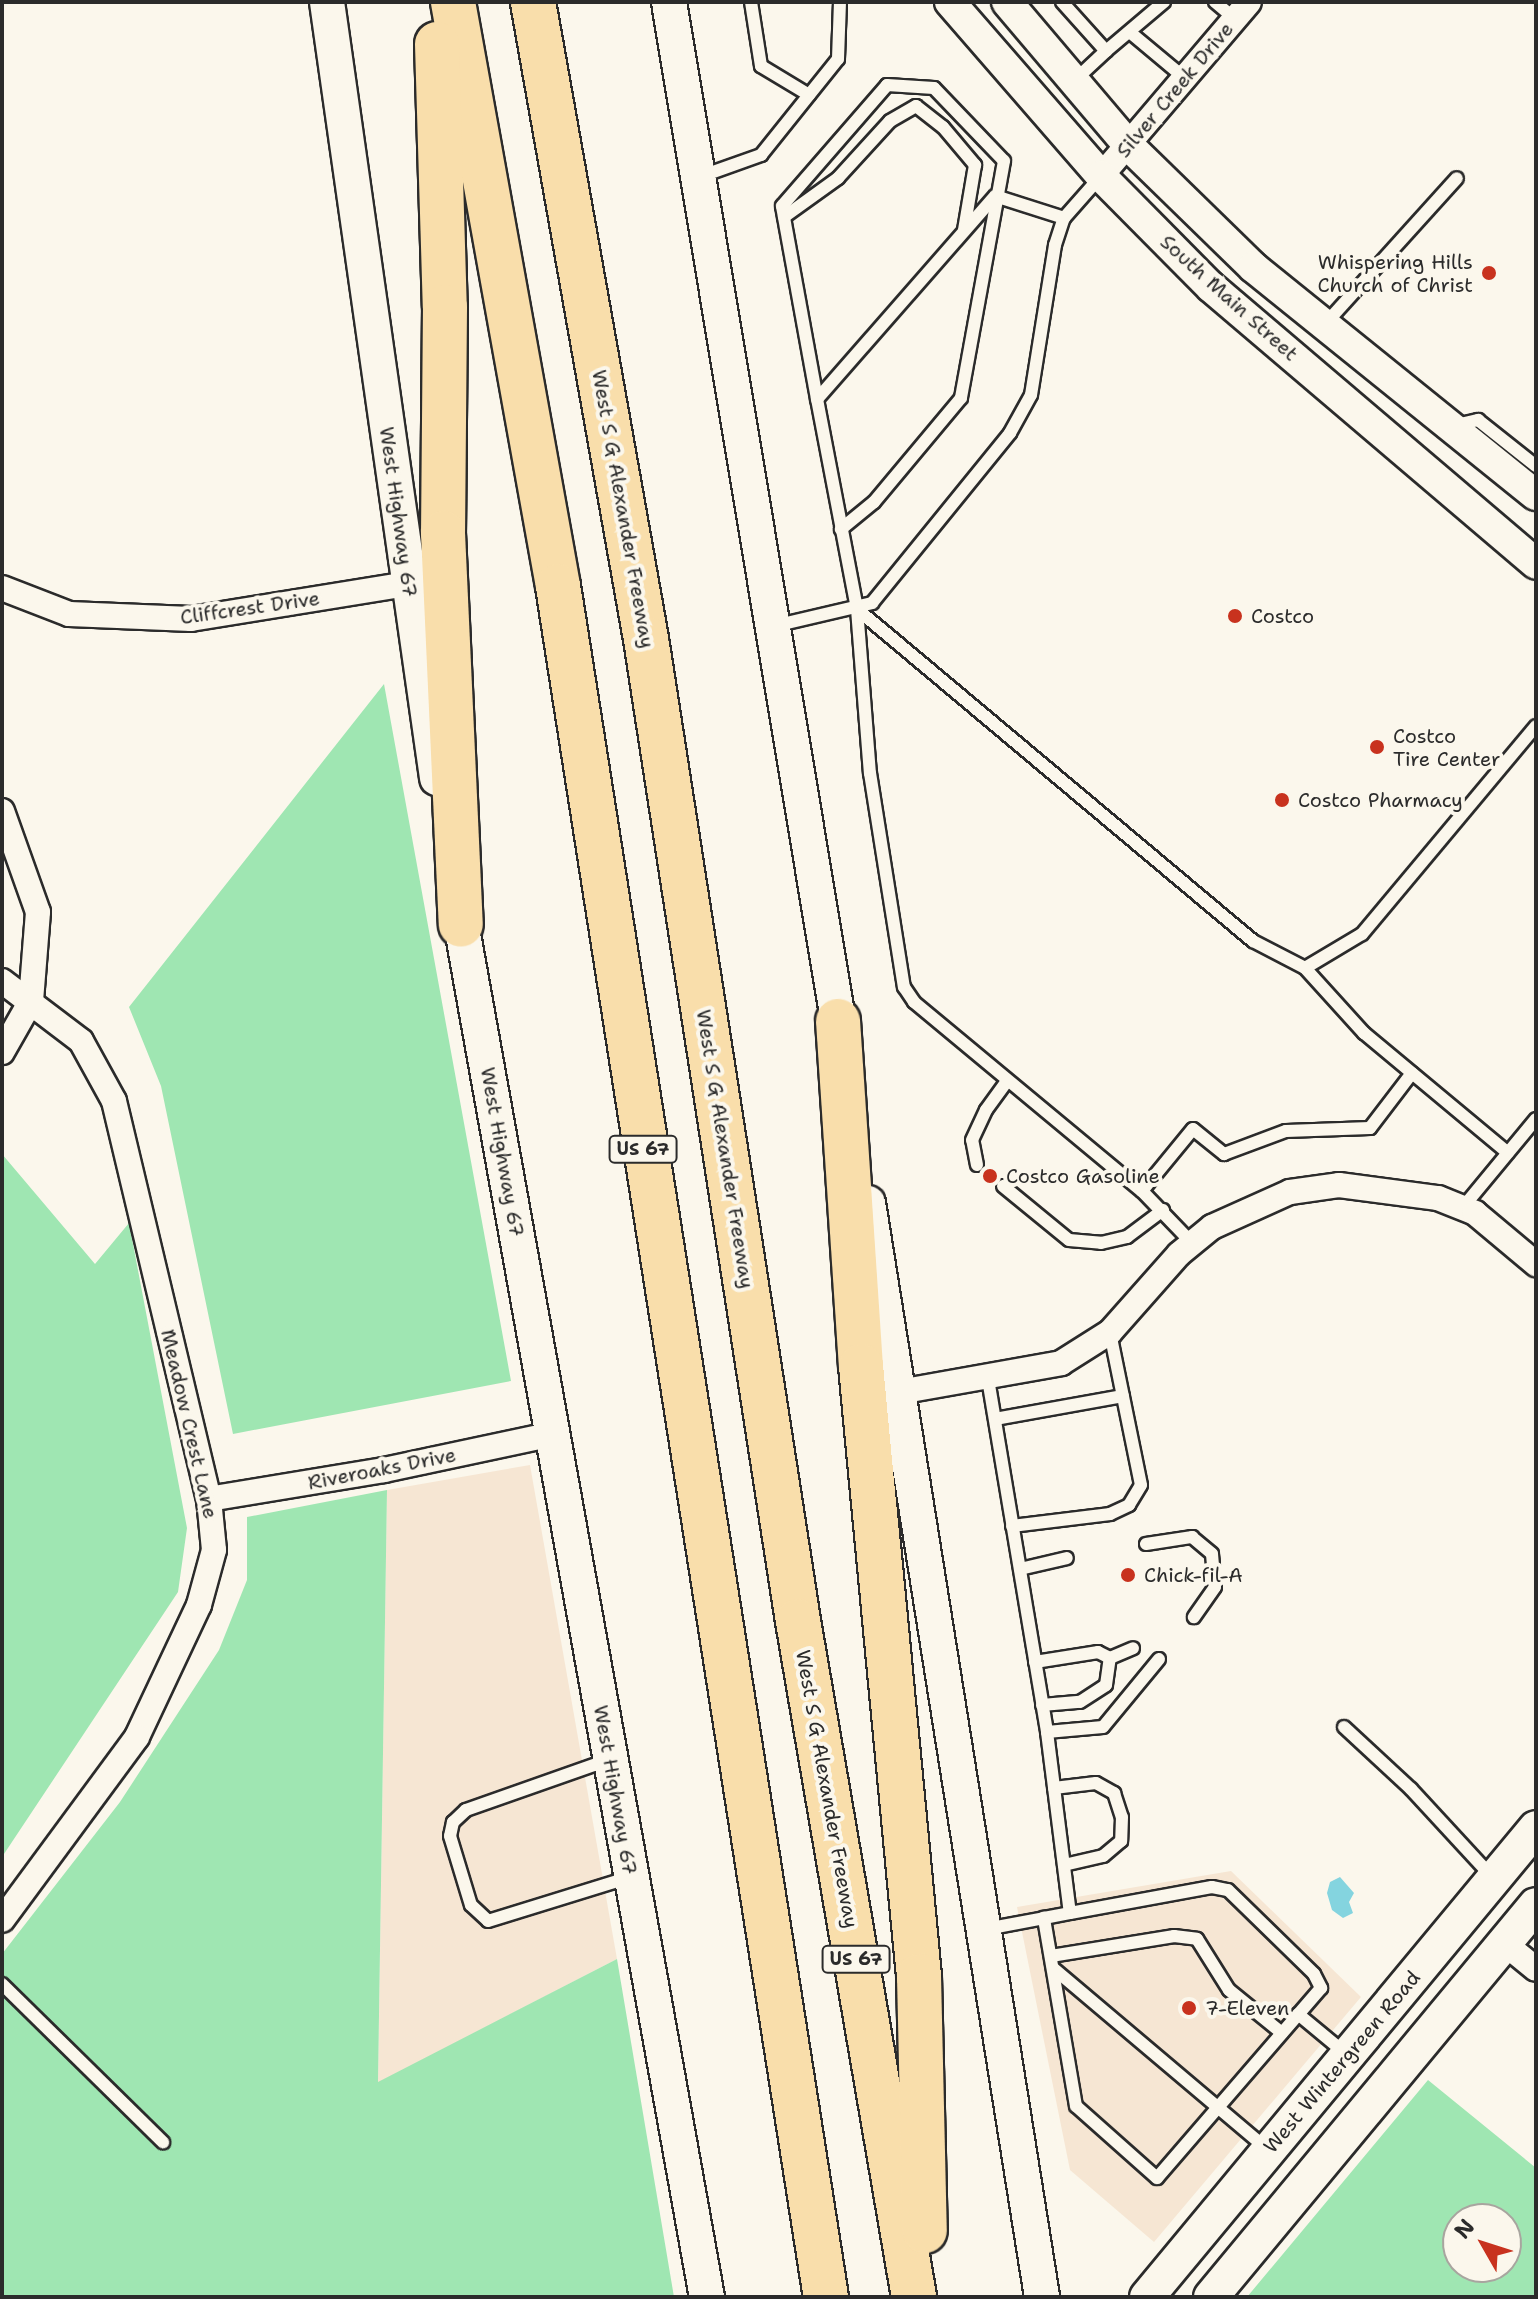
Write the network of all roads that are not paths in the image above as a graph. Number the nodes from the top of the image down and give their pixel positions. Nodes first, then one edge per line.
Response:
1 (327, 2) edge
2 (435, 2) edge
3 (453, 2) edge
4 (533, 2) edge
5 (669, 2) edge
6 (751, 2) edge
7 (840, 2) edge
8 (950, 2) edge
9 (1007, 2) edge
10 (1062, 2) edge
11 (1164, 2) edge
12 (1215, 2) edge
13 (1242, 10) edge
14 (1132, 34) junction
15 (1106, 51) junction
16 (1186, 79) junction
17 (1074, 80) junction
18 (809, 95) junction
19 (1130, 147) junction
20 (1101, 176) junction
21 (699, 177) junction
22 (1457, 178) dead end
23 (995, 196) junction
24 (784, 217) junction
25 (1064, 218) junction
26 (963, 233) junction
27 (1324, 326) junction
28 (1296, 359) junction
29 (817, 399) junction
30 (1450, 426) junction
31 (1536, 466) edge
32 (1536, 495) edge
33 (841, 529) junction
34 (1533, 555) edge
35 (407, 584) junction
36 (2, 588) edge
37 (857, 609) junction
38 (774, 626) junction
39 (1536, 726) edge
40 (2, 811) edge
41 (461, 925) junction
42 (1305, 968) junction
43 (2, 981) edge
44 (31, 1001) junction
45 (838, 1021) junction
46 (2, 1052) edge
47 (1412, 1073) junction
48 (1007, 1081) junction
49 (1536, 1119) edge
50 (1508, 1153) junction
51 (977, 1165) dead end
52 (1003, 1186) dead end
53 (1142, 1191) junction
54 (1464, 1206) junction
55 (1163, 1210) junction
56 (1192, 1243) junction
57 (1536, 1264) edge
58 (1110, 1332) junction
59 (988, 1379) junction
60 (899, 1392) junction
61 (1123, 1396) junction
62 (995, 1419) junction
63 (553, 1434) junction
64 (209, 1499) junction
65 (1012, 1526) junction
66 (1146, 1544) dead end
67 (1067, 1558) dead end
68 (1020, 1569) junction
69 (1194, 1617) dead end
70 (1133, 1648) dead end
71 (1110, 1658) junction
72 (1159, 1659) dead end
73 (1035, 1662) junction
74 (1042, 1705) junction
75 (1344, 1727) dead end
76 (1047, 1732) junction
77 (609, 1759) junction
78 (1054, 1788) junction
79 (1536, 1828) edge
80 (1064, 1865) junction
81 (630, 1877) junction
82 (1494, 1879) junction
83 (1536, 1905) edge
84 (1070, 1913) junction
85 (1044, 1918) junction
86 (2, 1920) edge
87 (983, 1929) junction
88 (1504, 1943) junction
89 (1052, 1962) junction
90 (1536, 1969) edge
91 (2, 1984) edge
92 (1298, 2014) junction
93 (1282, 2033) junction
94 (1348, 2055) junction
95 (1386, 2086) junction
96 (1218, 2108) junction
97 (163, 2142) dead end
98 (1268, 2151) junction
99 (1044, 2293) edge
100 (707, 2297) edge
101 (826, 2297) edge
102 (914, 2297) edge
103 (927, 2297) edge
104 (1147, 2297) edge
105 (1211, 2297) edge

1 - 35 main road, West Highway 67
2 - 41 highway
3 - 101 highway, US 67
4 - 102 highway, West S G Alexander Freeway / US 67
5 - 21 main road
6 - 18 lane
7 - 18 lane
8 - 20 street, South Main Street
9 - 17 street, South Main Street
10 - 15 lane
11 - 14 lane
12 - 13 lane
13 - 16 street, Silver Creek Drive
14 - 15 lane
14 - 16 lane
15 - 17 lane
16 - 19 street, Silver Creek Drive
17 - 19 street, South Main Street
18 - 21 lane
19 - 20 street, Silver Creek Drive
19 - 27 street, South Main Street
20 - 25 lane
20 - 28 street, South Main Street
21 - 38 main road
22 - 27 lane
23 - 24 lane
23 - 25 lane
23 - 26 lane
23 - 33 lane
24 - 26 lane
24 - 29 lane
25 - 37 lane
26 - 29 lane
27 - 28 street
27 - 30 street, South Main Street
28 - 34 street, South Main Street
29 - 33 lane
30 - 31 lane
30 - 32 street, South Main Street
33 - 37 lane
35 - 36 street, Cliffcrest Drive
35 - 41 main road, West Highway 67
37 - 38 lane
37 - 42 lane
37 - 48 lane
38 - 45 main road
39 - 42 lane
40 - 44 street
41 - 63 main road, West Highway 67
42 - 47 lane
43 - 44 street, Meadow Crest Lane
44 - 46 street
44 - 64 street, Meadow Crest Lane
45 - 60 main road
45 - 103 highway
47 - 50 lane
47 - 53 lane
48 - 51 lane
48 - 53 lane
49 - 50 lane
50 - 54 lane
52 - 55 lane
53 - 55 lane
54 - 56 street
54 - 57 street
55 - 56 lane
56 - 58 street
58 - 59 street
58 - 61 lane
59 - 60 street
59 - 62 lane
60 - 87 main road
61 - 62 lane
61 - 65 lane
62 - 65 lane
63 - 64 street, Riveroaks Drive
63 - 77 main road, West Highway 67
64 - 86 street, Meadow Crest Lane
65 - 68 lane
66 - 69 lane
67 - 68 lane
68 - 73 lane
70 - 71 lane
71 - 73 lane
71 - 74 lane
72 - 76 lane
73 - 74 lane
74 - 76 lane
75 - 82 lane
76 - 78 lane
77 - 81 main road, West Highway 67
77 - 81 lane
78 - 80 lane
78 - 80 lane
79 - 82 main road, West Wintergreen Road
80 - 84 lane
81 - 100 main road, West Highway 67
82 - 94 main road, West Wintergreen Road
83 - 88 main road
84 - 85 lane
84 - 92 lane
85 - 87 lane
85 - 89 lane
87 - 99 main road
88 - 90 street
88 - 95 main road
89 - 93 lane
89 - 96 lane
89 - 96 lane
91 - 97 lane
92 - 93 lane
92 - 94 lane
93 - 96 lane
94 - 95 main road
94 - 98 main road, West Wintergreen Road
95 - 105 main road
96 - 98 lane
98 - 104 main road, West Wintergreen Road

